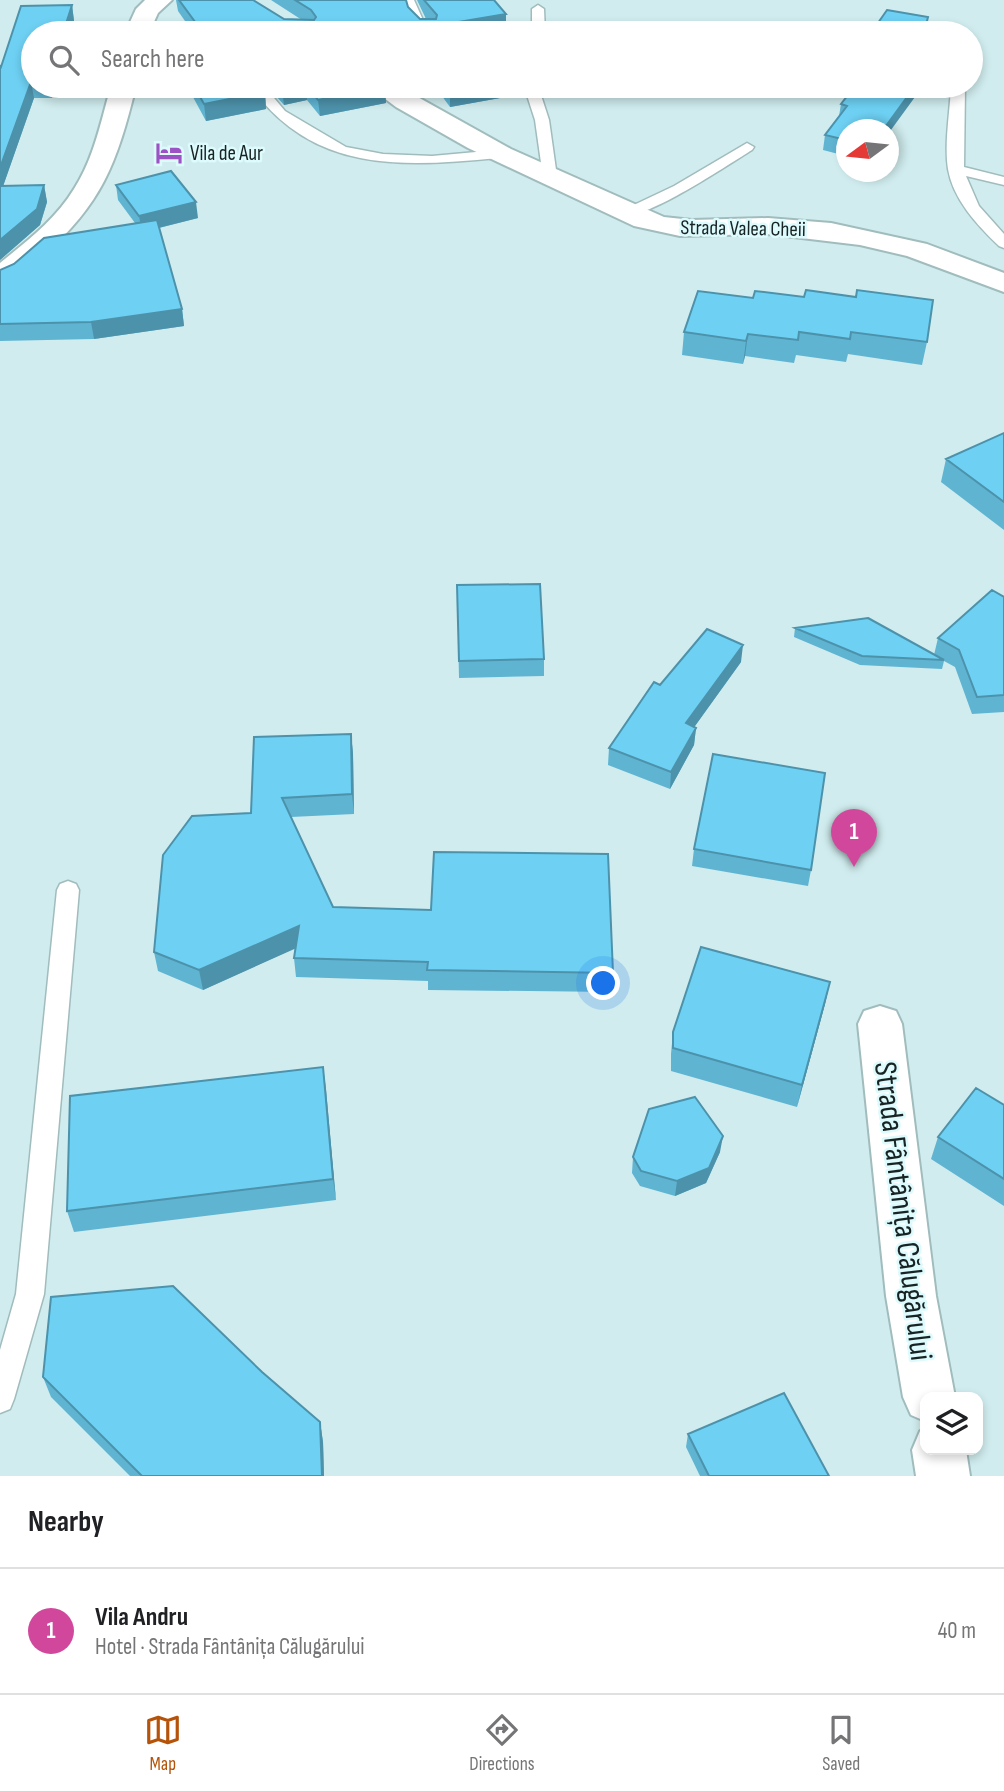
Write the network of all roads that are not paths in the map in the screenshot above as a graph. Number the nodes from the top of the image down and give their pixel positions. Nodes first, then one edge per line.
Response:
1 (160, 0) edge
2 (410, 3) edge
3 (538, 9) dead end
4 (142, 21) edge
5 (417, 21) edge
6 (538, 21) edge
7 (120, 98) edge
8 (266, 98) edge
9 (401, 98) edge
10 (535, 98) edge
11 (958, 98) edge
12 (747, 147) dead end
13 (498, 153) junction
14 (956, 169) junction
15 (550, 177) junction
16 (1004, 181) edge
17 (627, 212) junction
18 (1004, 243) edge
19 (0, 278) edge
20 (1004, 283) edge
21 (68, 890) dead end
22 (880, 1024) dead end
23 (928, 1392) edge
24 (0, 1399) edge
25 (940, 1455) edge
26 (943, 1476) edge

1 - 4 street
2 - 5 lane
3 - 6 lane
7 - 19 street
8 - 13 lane
9 - 13 street, Strada Valea Cheii
10 - 15 lane
11 - 14 lane
12 - 17 lane
13 - 15 street, Strada Valea Cheii
14 - 16 lane
14 - 18 lane
15 - 17 street, Strada Valea Cheii
17 - 20 street, Strada Valea Cheii
21 - 24 lane
22 - 23 street, Strada Fântânița Călugărului
25 - 26 street

